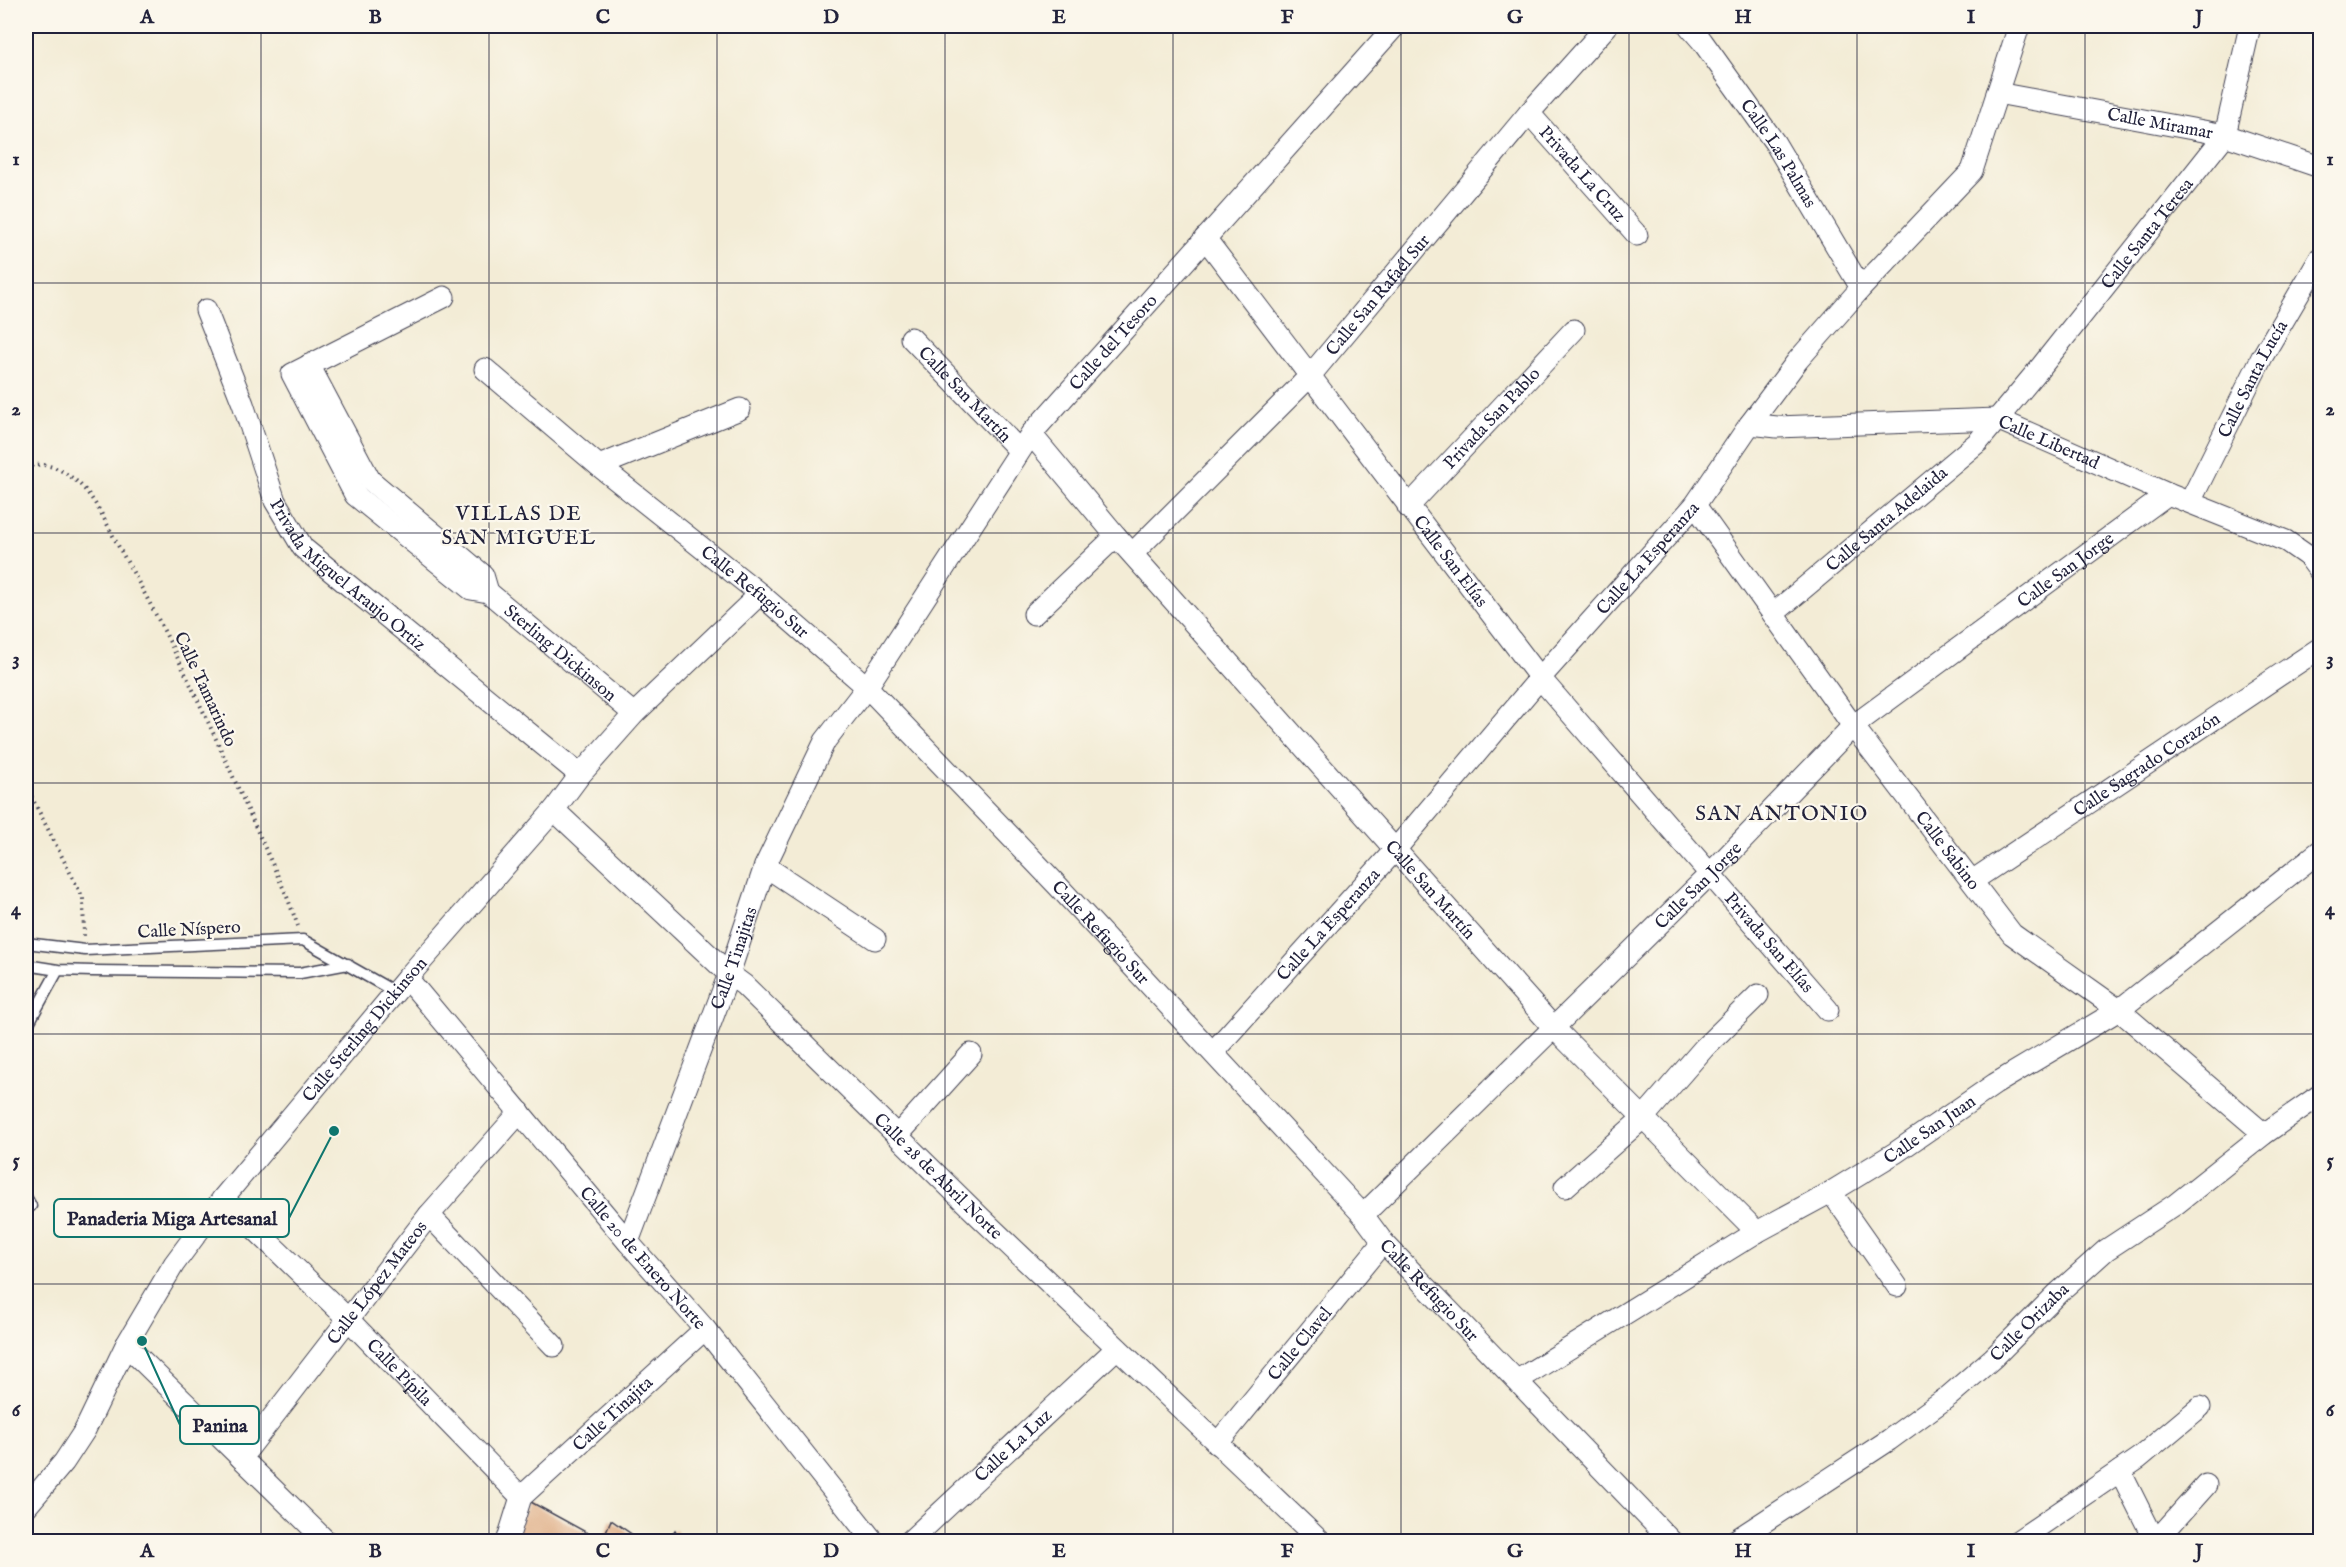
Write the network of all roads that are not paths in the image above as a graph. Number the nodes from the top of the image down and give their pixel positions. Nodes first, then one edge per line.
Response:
1 (1395, 26) edge
2 (1606, 26) edge
3 (1689, 26) edge
4 (2019, 26) edge
5 (2250, 26) edge
6 (1997, 93) junction
7 (1529, 113) junction
8 (2225, 135) junction
9 (2320, 167) edge
10 (1637, 236) dead end
11 (1205, 238) junction
12 (2320, 258) edge
13 (1861, 288) junction
14 (444, 297) dead end
15 (206, 310) dead end
16 (1574, 330) dead end
17 (911, 338) dead end
18 (309, 365) junction
19 (485, 369) dead end
20 (1309, 377) junction
21 (740, 410) dead end
22 (1997, 419) junction
23 (1750, 424) junction
24 (1025, 442) junction
25 (599, 466) junction
26 (370, 480) junction
27 (2168, 494) junction
28 (355, 495) junction
29 (2190, 502) junction
30 (1695, 504) junction
31 (1408, 507) junction
32 (1116, 536) junction
33 (1133, 553) junction
34 (2320, 572) edge
35 (471, 577) junction
36 (760, 594) junction
37 (1034, 614) dead end
38 (1773, 614) junction
39 (2320, 648) edge
40 (1540, 678) junction
41 (867, 687) junction
42 (634, 714) junction
43 (1853, 726) junction
44 (580, 775) junction
45 (554, 810) junction
46 (1395, 850) junction
47 (2320, 851) edge
48 (765, 866) junction
49 (1709, 875) junction
50 (1972, 881) junction
51 (875, 939) dead end
52 (26, 944) edge
53 (348, 964) junction
54 (26, 965) edge
55 (58, 970) junction
56 (729, 974) junction
57 (401, 985) junction
58 (1758, 995) dead end
59 (1828, 1010) dead end
60 (2119, 1010) junction
61 (1554, 1028) junction
62 (26, 1029) edge
63 (1213, 1052) junction
64 (971, 1054) dead end
65 (2320, 1095) edge
66 (520, 1112) junction
67 (1643, 1118) junction
68 (2264, 1134) junction
69 (898, 1135) junction
70 (1565, 1187) dead end
71 (1831, 1192) junction
72 (223, 1198) junction
73 (429, 1215) junction
74 (1363, 1215) junction
75 (1757, 1232) junction
76 (628, 1242) junction
77 (1383, 1242) junction
78 (1897, 1286) dead end
79 (347, 1318) junction
80 (705, 1329) junction
81 (126, 1345) junction
82 (554, 1346) dead end
83 (1118, 1348) junction
84 (1518, 1380) junction
85 (2200, 1407) dead end
86 (1217, 1444) junction
87 (241, 1458) junction
88 (2120, 1471) junction
89 (2206, 1485) dead end
90 (521, 1497) junction
91 (26, 1507) edge
92 (2155, 1541) edge
93 (327, 1542) edge
94 (507, 1542) edge
95 (874, 1542) edge
96 (909, 1542) edge
97 (1321, 1542) edge
98 (1672, 1542) edge
99 (1733, 1542) edge
100 (2016, 1542) edge

1 - 11 street, Calle del Tesoro
2 - 7 street, Calle San Rafaél Sur
3 - 13 street, Calle Las Palmas
4 - 6 street, Calle La Esperanza
5 - 8 street, Calle Santa Teresa
6 - 8 street, Calle Miramar
6 - 13 street, Calle La Esperanza
7 - 10 street, Privada La Cruz
7 - 20 street, Calle San Rafaél Sur
8 - 9 street, Calle Miramar
8 - 22 street, Calle Santa Teresa
11 - 20 street, Calle San Elías
11 - 24 street, Calle del Tesoro
12 - 29 street, Calle Santa Lucía
13 - 23 street, Calle La Esperanza
14 - 18 street
15 - 44 street, Privada Miguel Araujo Ortiz
16 - 31 street, Privada San Pablo
17 - 24 street, Calle San Martín
18 - 26 street, Sterling Dickinson
18 - 28 street, Sterling Dickinson
19 - 25 street, Calle Refugio Sur
20 - 31 street, Calle San Elías
20 - 33 street, Calle San Rafaél Sur
21 - 25 street
22 - 23 street, Calle Libertad
22 - 27 street, Calle Libertad
22 - 38 street, Calle Santa Adelaida
23 - 30 street, Calle La Esperanza
24 - 32 street, Calle San Martín
24 - 41 street, Calle del Tesoro
25 - 36 street, Calle Refugio Sur
26 - 28 street
26 - 35 street, Sterling Dickinson
27 - 29 street, Calle Libertad
27 - 43 street, Calle San Jorge
28 - 35 street, Sterling Dickinson
29 - 34 street, Calle Libertad
30 - 38 street, Calle Sabino
30 - 40 street, Calle La Esperanza
31 - 40 street, Calle San Elías
32 - 33 street, Calle San Martín
32 - 37 street
33 - 46 street, Calle San Martín
35 - 42 street, Sterling Dickinson
36 - 41 street, Calle Refugio Sur
36 - 42 street, Calle Sterling Dickinson
38 - 43 street, Calle Sabino
39 - 50 street, Calle Sagrado Corazón
40 - 46 street, Calle La Esperanza
40 - 49 street, Calle San Elías
41 - 48 street, Calle Tinajitas
41 - 63 street, Calle Refugio Sur
42 - 44 street, Calle Sterling Dickinson
43 - 49 street, Calle San Jorge
43 - 50 street, Calle Sabino
44 - 45 street, Calle Sterling Dickinson
45 - 56 street, Calle 28 de Abril Norte
45 - 57 street, Calle Sterling Dickinson
46 - 61 street, Calle San Martín
46 - 63 street, Calle La Esperanza
47 - 60 street, Calle San Juan
48 - 51 street
48 - 56 street, Calle Tinajitas
49 - 59 street, Privada San Elías
49 - 61 street, Calle San Jorge
50 - 60 street, Calle Sabino
52 - 53 lane, Calle Níspero
53 - 55 lane
53 - 57 lane
54 - 55 lane
55 - 62 lane
56 - 69 street, Calle 28 de Abril Norte
56 - 76 street, Calle Tinajitas
57 - 66 street, Calle 20 de Enero Norte
57 - 72 street, Calle Sterling Dickinson
58 - 67 street
60 - 68 street, Calle Sabino
60 - 71 street, Calle San Juan
61 - 67 street, Calle San Martín
61 - 74 street, Calle San Jorge
63 - 74 street, Calle Refugio Sur
64 - 69 street
65 - 68 street, Calle Orizaba
66 - 73 street, Calle López Mateos
66 - 76 street, Calle 20 de Enero Norte
67 - 70 street
67 - 75 street, Calle San Martín
68 - 99 street, Calle Orizaba
69 - 83 street, Calle 28 de Abril Norte
71 - 75 street, Calle San Juan
71 - 78 street
72 - 79 street, Calle Pípila
72 - 81 street, Calle Sterling Dickinson
73 - 79 street, Calle López Mateos
73 - 82 street
74 - 77 street, Calle Refugio Sur
75 - 84 street, Calle San Juan
76 - 80 street, Calle 20 de Enero Norte
77 - 84 street, Calle Refugio Sur
77 - 86 street, Calle Clavel
79 - 87 street, Calle López Mateos
79 - 90 street, Calle Pípila
80 - 90 street, Calle Tinajita
80 - 95 street, Calle 20 de Enero Norte
81 - 87 street
81 - 91 street, Calle Sterling Dickinson
83 - 86 street, Calle 28 de Abril Norte
83 - 96 street, Calle La Luz
84 - 98 street, Calle Refugio Sur
85 - 88 street
86 - 97 street, Calle 28 de Abril Norte
87 - 93 street
88 - 92 street
88 - 100 street
89 - 92 street
90 - 94 street

